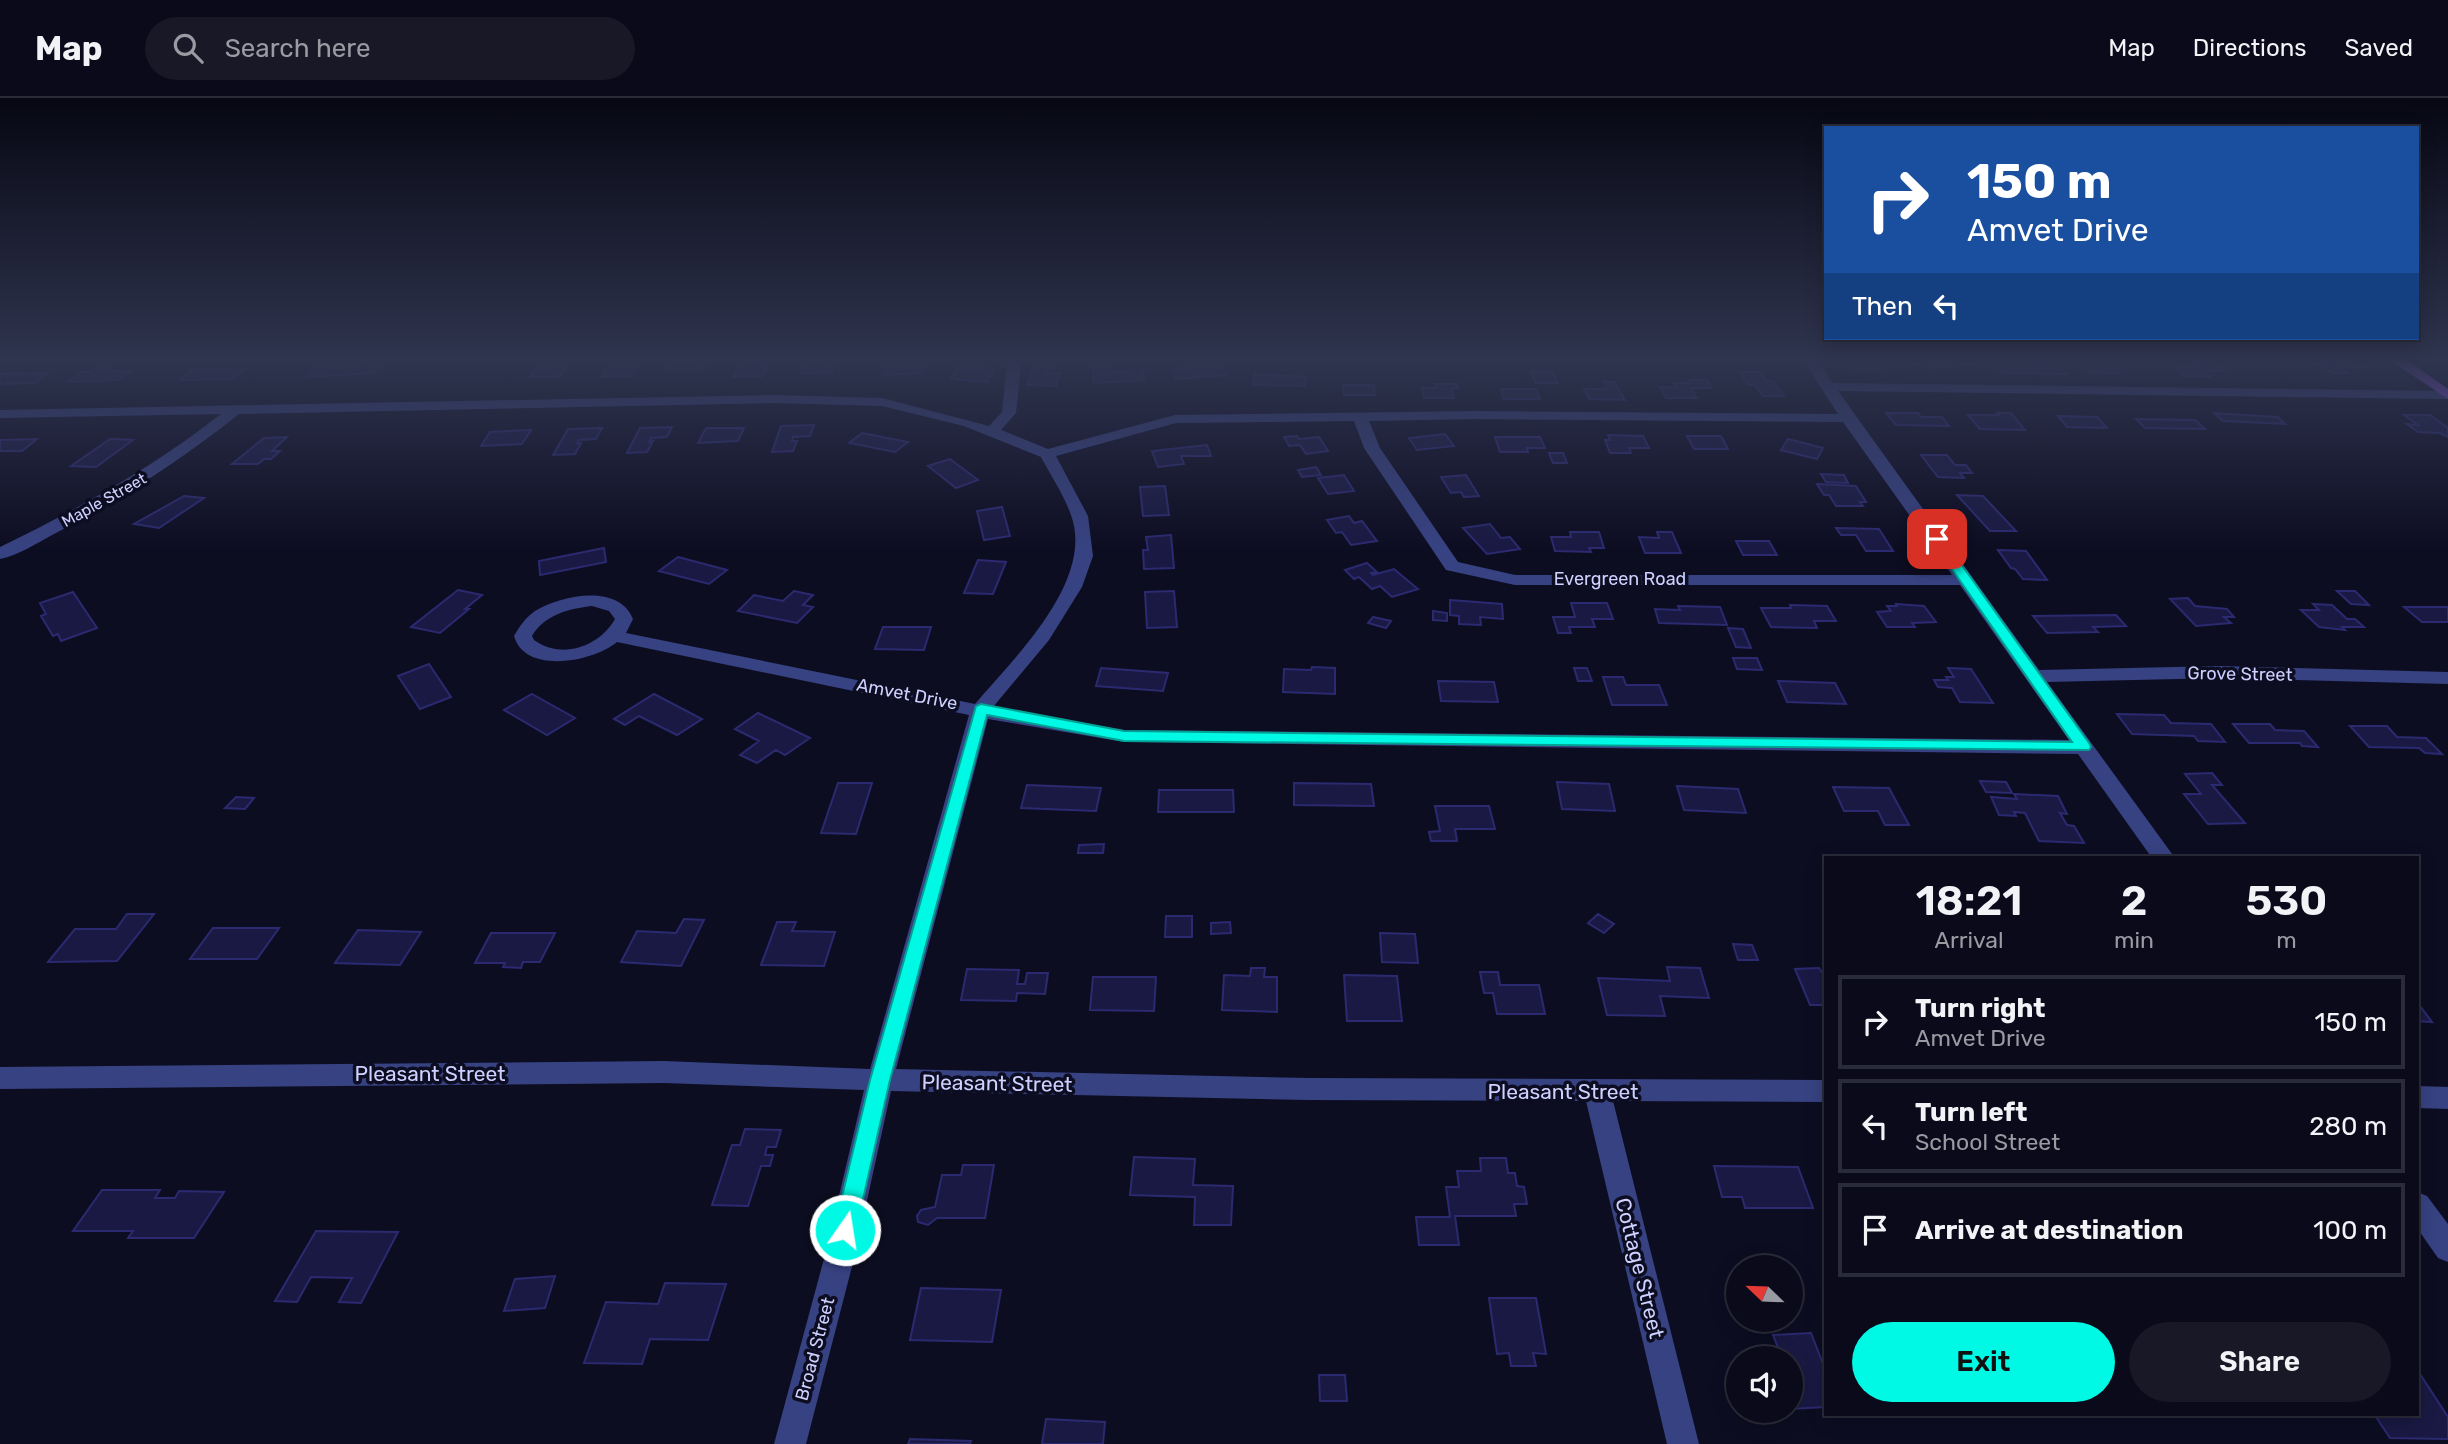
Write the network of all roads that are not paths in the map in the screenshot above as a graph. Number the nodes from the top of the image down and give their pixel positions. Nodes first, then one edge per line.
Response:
1 (219, 423) edge
2 (968, 423) edge
3 (1000, 423) edge
4 (1161, 423) edge
5 (1363, 423) edge
6 (1851, 423) edge
7 (991, 432) junction
8 (1047, 454) junction
9 (0, 554) edge
10 (1967, 580) junction
11 (614, 636) junction
12 (2033, 676) junction
13 (2448, 678) edge
14 (981, 709) junction
15 (2084, 747) junction
16 (2163, 856) edge
17 (0, 1078) edge
18 (880, 1080) junction
19 (1597, 1091) junction
20 (1824, 1091) edge
21 (2419, 1097) edge
22 (2448, 1098) edge
23 (2419, 1208) edge
24 (2448, 1248) edge
25 (790, 1444) edge
26 (1683, 1444) edge

1 - 9 street, Maple Street
2 - 7 street
3 - 7 street
4 - 8 street
5 - 10 street, Evergreen Road
6 - 10 street
7 - 8 street
8 - 14 street, Broad Street
10 - 12 street
11 - 11 street
11 - 14 street, Amvet Drive
12 - 13 street, Grove Street
12 - 15 street
14 - 15 street, Amvet Drive
14 - 18 street, Broad Street
15 - 16 street
17 - 18 street, Pleasant Street
18 - 19 street, Pleasant Street
18 - 25 street, Broad Street
19 - 20 street, Pleasant Street
19 - 26 street, Cottage Street
21 - 22 street
23 - 24 street

